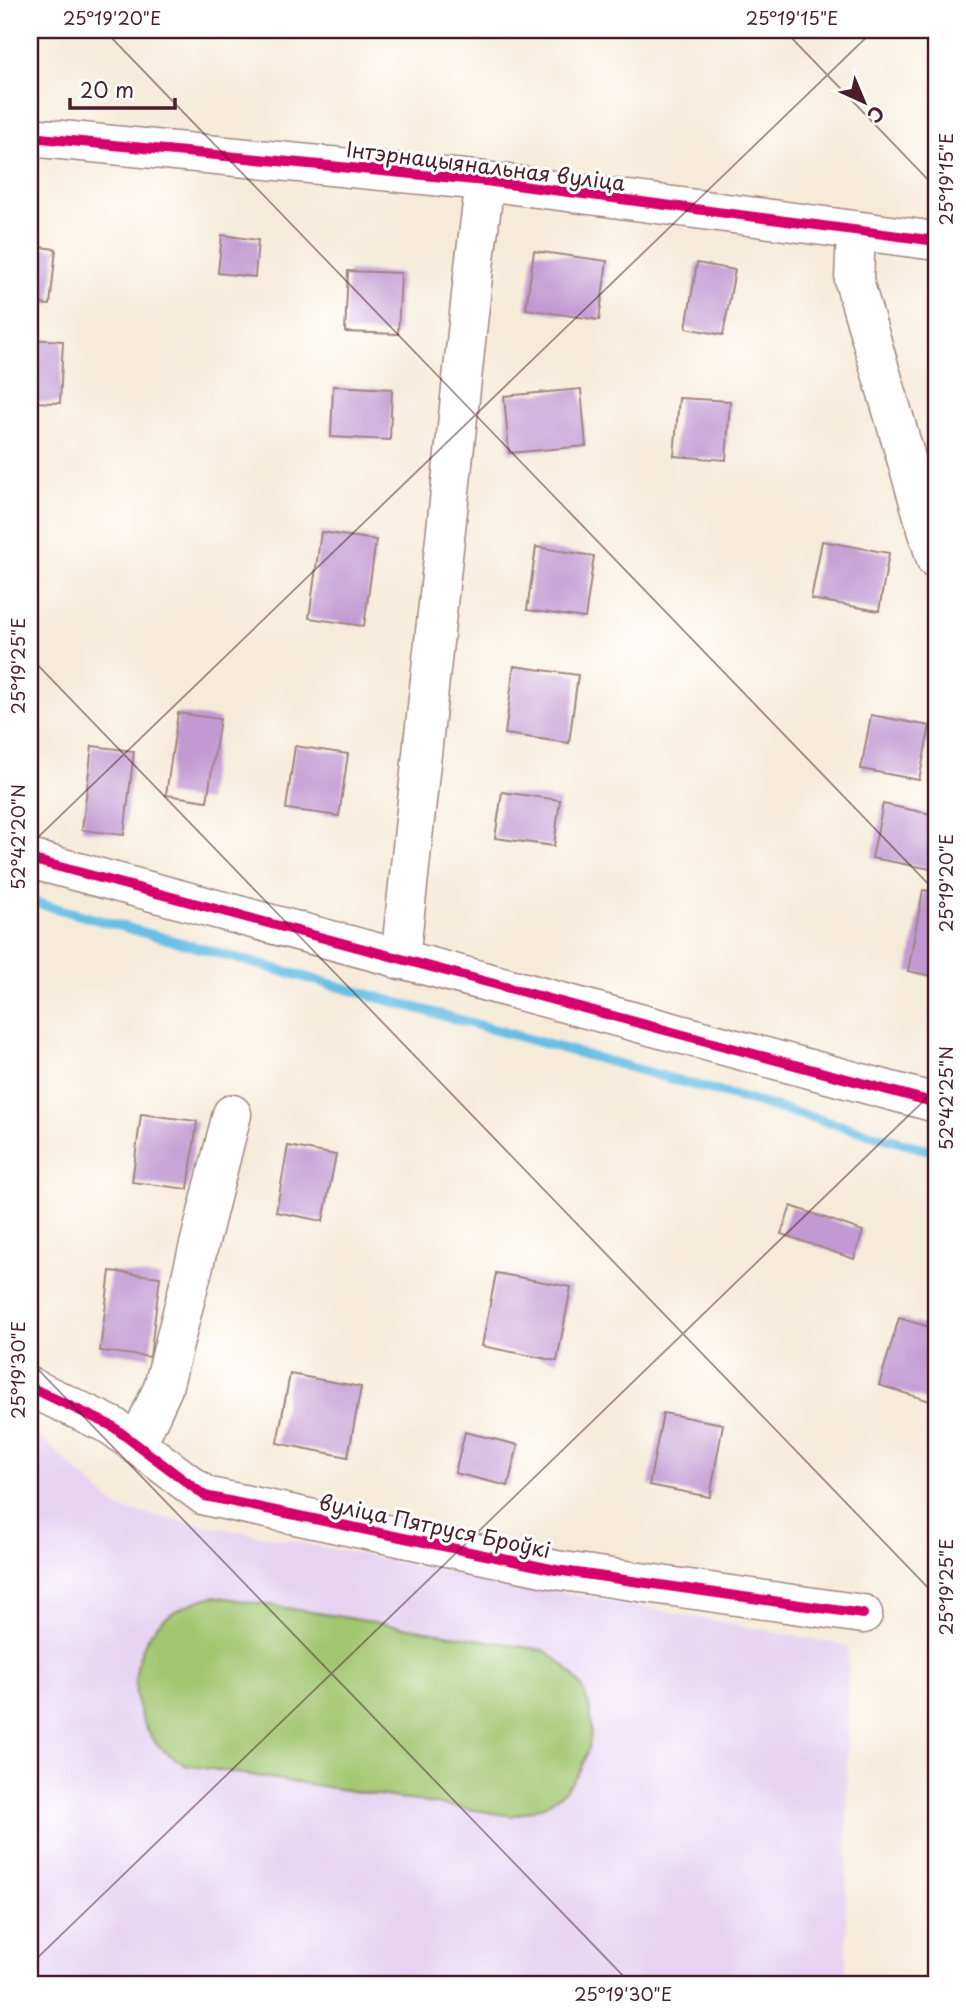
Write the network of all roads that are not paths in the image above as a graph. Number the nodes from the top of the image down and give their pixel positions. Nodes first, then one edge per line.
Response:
1 (30, 137) edge
2 (485, 181) junction
3 (856, 232) junction
4 (936, 241) edge
5 (936, 561) edge
6 (30, 859) edge
7 (400, 960) junction
8 (936, 1103) edge
9 (232, 1114) dead end
10 (30, 1387) edge
11 (137, 1444) junction
12 (863, 1614) dead end

1 - 2 street, Інтэрнацыянальная вуліца
2 - 3 street, Інтэрнацыянальная вуліца
2 - 7 street
3 - 4 street, Інтэрнацыянальная вуліца
3 - 5 street
6 - 7 street
7 - 8 street
9 - 11 street
10 - 11 street, вуліца Пятруся Броўкі
11 - 12 street, вуліца Пятруся Броўкі

